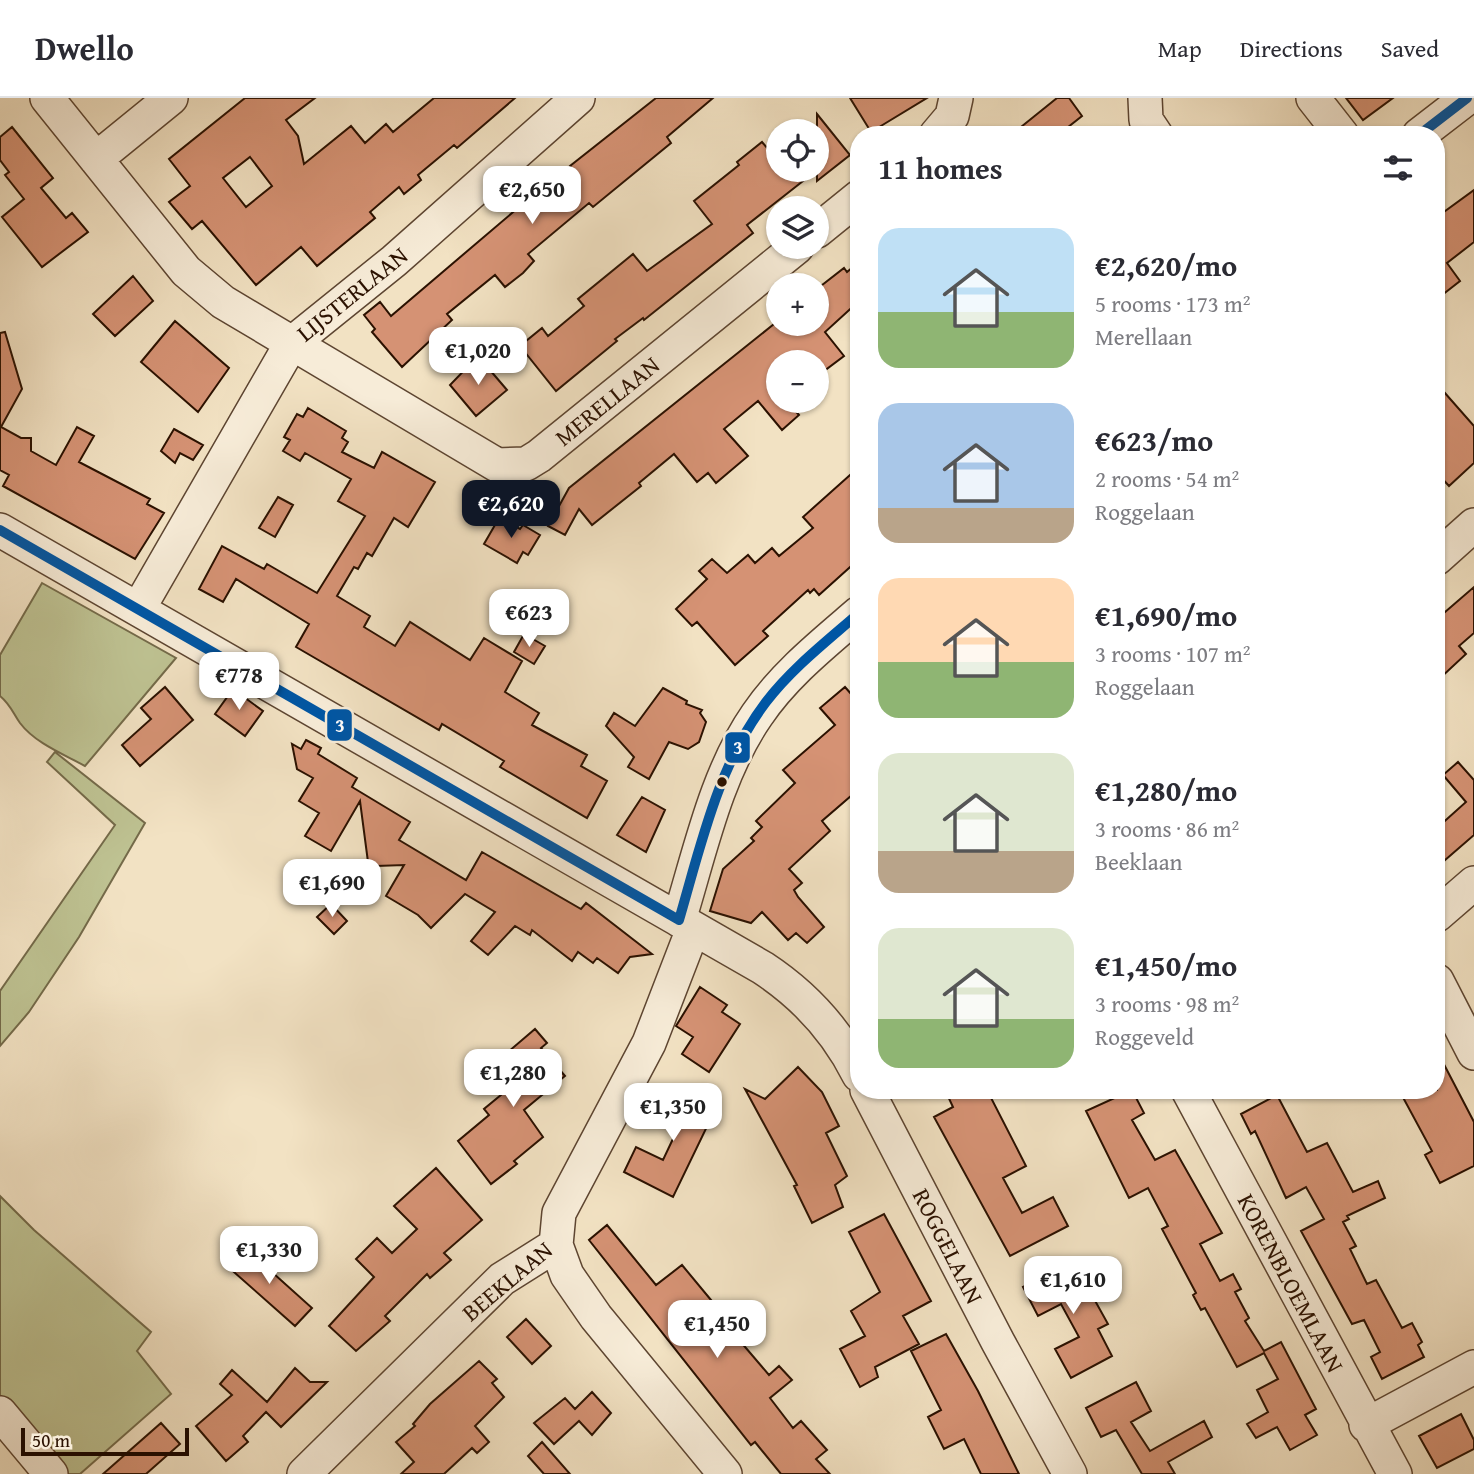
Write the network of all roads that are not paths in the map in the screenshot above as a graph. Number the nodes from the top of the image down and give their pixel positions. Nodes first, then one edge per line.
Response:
1 (47, 98) edge
2 (171, 98) edge
3 (578, 98) edge
4 (956, 98) edge
5 (1145, 98) edge
6 (1313, 98) edge
7 (1468, 98) edge
8 (944, 126) edge
9 (1150, 126) edge
10 (1335, 126) edge
11 (1431, 126) edge
12 (96, 159) junction
13 (850, 204) edge
14 (829, 221) edge
15 (782, 259) edge
16 (291, 344) junction
17 (1474, 525) edge
18 (0, 530) edge
19 (1445, 551) edge
20 (139, 608) junction
21 (850, 620) edge
22 (1474, 883) edge
23 (1445, 908) edge
24 (686, 925) junction
25 (1445, 997) edge
26 (1474, 1053) edge
27 (850, 1061) edge
28 (872, 1099) edge
29 (1193, 1099) edge
30 (556, 1245) junction
31 (1474, 1367) edge
32 (0, 1413) edge
33 (1366, 1425) junction
34 (51, 1474) edge
35 (304, 1474) edge
36 (725, 1474) edge
37 (1070, 1474) edge
38 (1395, 1474) edge

1 - 12 street, MERELLAAN
2 - 12 street
3 - 16 street, LIJSTERLAAN
4 - 8 street
5 - 9 street
6 - 10 street
7 - 11 street
12 - 16 street, MERELLAAN
13 - 14 street
15 - 16 street, MERELLAAN
16 - 20 street, LIJSTERLAAN
17 - 19 street
18 - 20 street, ROGGELAAN
20 - 24 street, ROGGELAAN
21 - 24 street, BEEKLAAN
22 - 23 street
24 - 27 street, ROGGELAAN
24 - 30 street, BEEKLAAN
25 - 26 street
28 - 37 street, ROGGELAAN
29 - 33 street, KORENBLOEMLAAN
30 - 35 street, BEEKLAAN
30 - 36 street
31 - 33 street
32 - 34 street
33 - 38 street, KORENBLOEMLAAN

